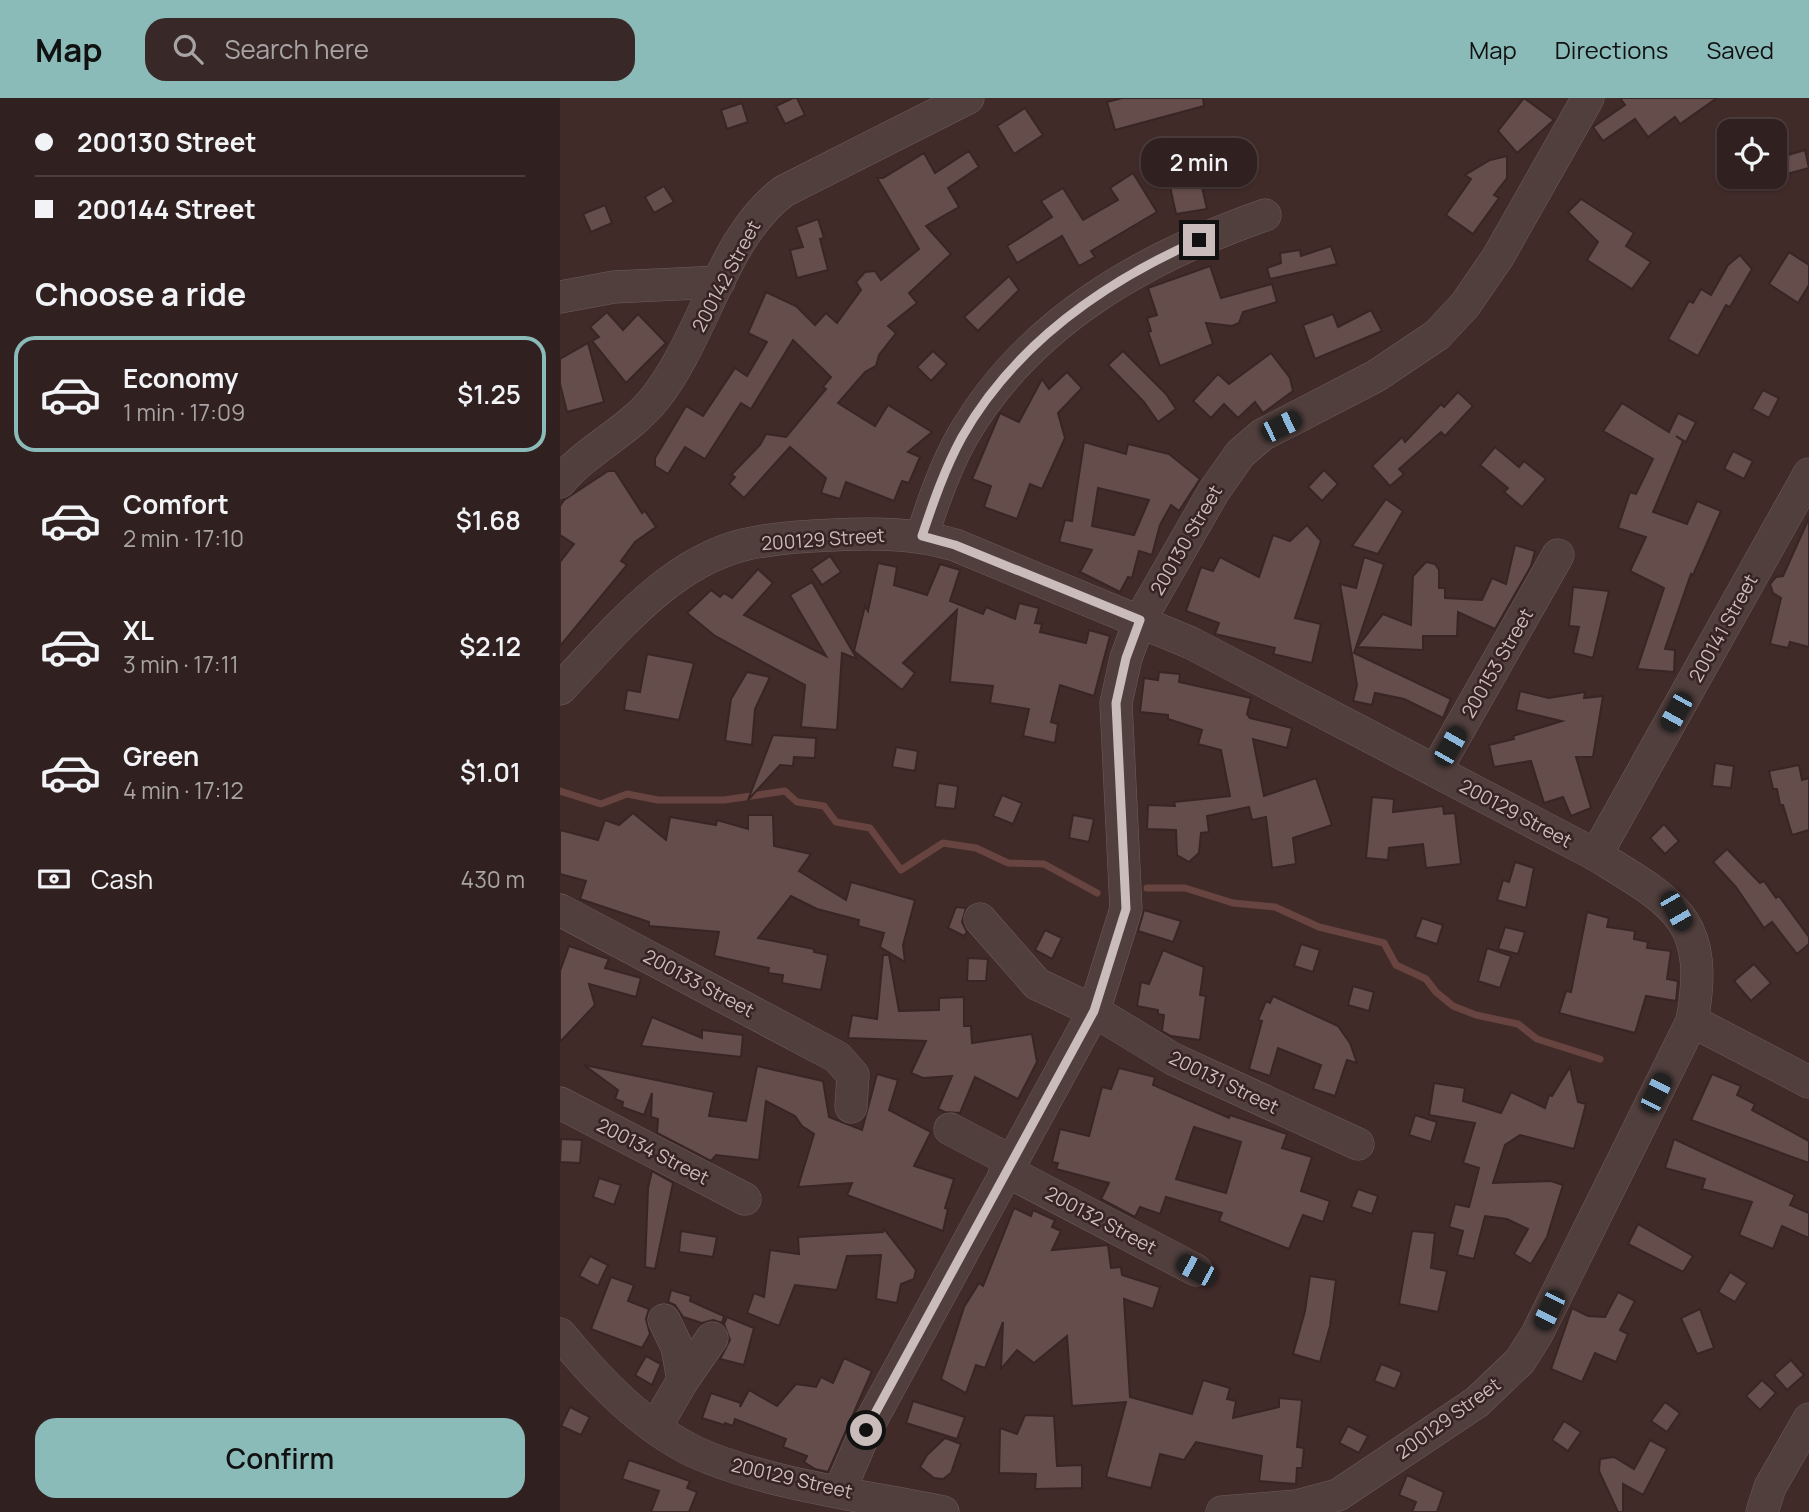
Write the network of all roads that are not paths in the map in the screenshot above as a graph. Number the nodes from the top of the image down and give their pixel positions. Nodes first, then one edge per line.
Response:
1 (968, 98) edge
2 (1588, 98) edge
3 (1265, 215) dead end
4 (719, 282) junction
5 (560, 297) edge
6 (1809, 474) edge
7 (560, 482) edge
8 (922, 536) junction
9 (1558, 555) dead end
10 (1140, 620) junction
11 (563, 680) edge
12 (1436, 770) junction
13 (1596, 855) junction
14 (560, 910) edge
15 (980, 919) dead end
16 (1094, 1011) junction
17 (1692, 1021) junction
18 (1809, 1082) edge
19 (560, 1103) edge
20 (851, 1107) dead end
21 (950, 1129) dead end
22 (1358, 1144) dead end
23 (1008, 1166) junction
24 (745, 1199) dead end
25 (1196, 1270) dead end
26 (664, 1320) dead end
27 (560, 1334) edge
28 (712, 1338) dead end
29 (683, 1380) junction
30 (1809, 1419) edge
31 (655, 1428) junction
32 (840, 1490) junction
33 (1341, 1503) edge
34 (943, 1512) edge
35 (1222, 1512) edge
36 (1762, 1512) edge

1 - 4 street, 200142 Street
2 - 10 street, 200130 Street
3 - 8 street
4 - 5 street
4 - 7 street, 200142 Street
6 - 13 street, 200141 Street
8 - 10 street, 200129 Street
8 - 11 street, 200129 Street
9 - 12 street, 200153 Street
10 - 12 street, 200129 Street
10 - 16 street, 200130 Street
12 - 13 street, 200129 Street
13 - 17 street, 200129 Street
14 - 20 street, 200133 Street
15 - 16 street, 200131 Street
16 - 22 street, 200131 Street
16 - 23 street, 200130 Street
17 - 18 street
17 - 33 street, 200129 Street
19 - 24 street, 200134 Street
21 - 23 street, 200132 Street
23 - 25 street, 200132 Street
23 - 32 street, 200130 Street
26 - 29 street
27 - 31 street, 200129 Street
28 - 29 street
29 - 31 street
30 - 36 street
31 - 32 street, 200129 Street
32 - 34 street, 200129 Street
33 - 35 street, 200129 Street

